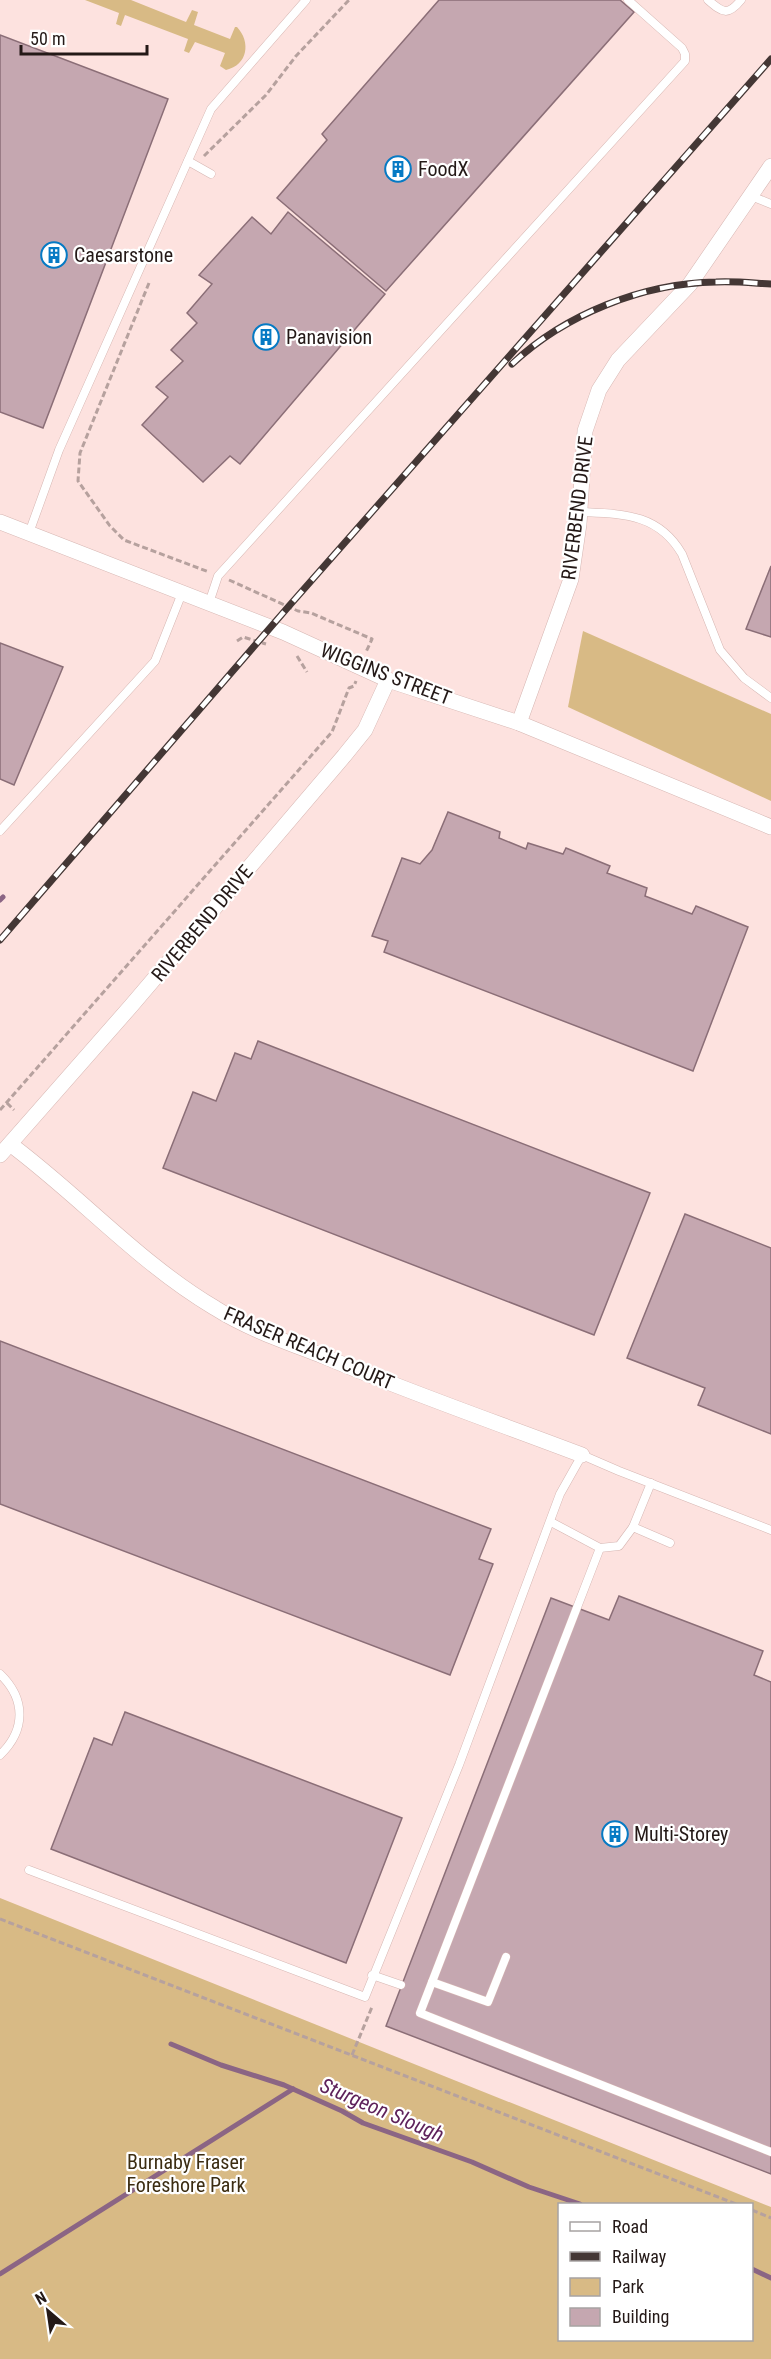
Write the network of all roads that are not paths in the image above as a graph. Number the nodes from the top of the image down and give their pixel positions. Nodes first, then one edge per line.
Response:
1 (306, 0) edge
2 (628, 0) edge
3 (708, 0) edge
4 (741, 0) edge
5 (188, 161) junction
6 (771, 166) edge
7 (211, 174) dead end
8 (752, 196) junction
9 (771, 204) edge
10 (580, 512) junction
11 (0, 522) edge
12 (29, 533) junction
13 (182, 593) junction
14 (209, 603) junction
15 (388, 680) junction
16 (771, 698) edge
17 (519, 723) junction
18 (771, 827) edge
19 (0, 831) edge
20 (5, 1149) edge
21 (582, 1455) junction
22 (651, 1483) junction
23 (551, 1522) junction
24 (633, 1527) junction
25 (771, 1530) edge
26 (670, 1543) dead end
27 (600, 1548) junction
28 (0, 1674) edge
29 (0, 1755) edge
30 (29, 1870) dead end
31 (506, 1957) dead end
32 (372, 1975) junction
33 (432, 1982) junction
34 (401, 1985) dead end
35 (771, 2152) edge

1 - 5 lane
2 - 14 lane
3 - 4 lane
5 - 7 lane
5 - 12 lane
6 - 8 street, RIVERBEND DRIVE
8 - 9 lane
8 - 10 street, RIVERBEND DRIVE
10 - 16 lane
10 - 17 street, RIVERBEND DRIVE
11 - 12 street, WIGGINS STREET
12 - 13 street, WIGGINS STREET
13 - 14 street, WIGGINS STREET
13 - 19 lane
14 - 15 street, WIGGINS STREET
15 - 17 street, WIGGINS STREET
15 - 20 street, RIVERBEND DRIVE
17 - 18 street, WIGGINS STREET
20 - 21 street, FRASER REACH COURT
21 - 22 lane
21 - 23 lane
22 - 24 lane
22 - 25 lane
23 - 27 lane
23 - 32 lane
24 - 26 lane
24 - 27 lane
27 - 33 lane
28 - 29 lane
30 - 32 lane
31 - 33 lane
32 - 34 lane
33 - 35 lane

